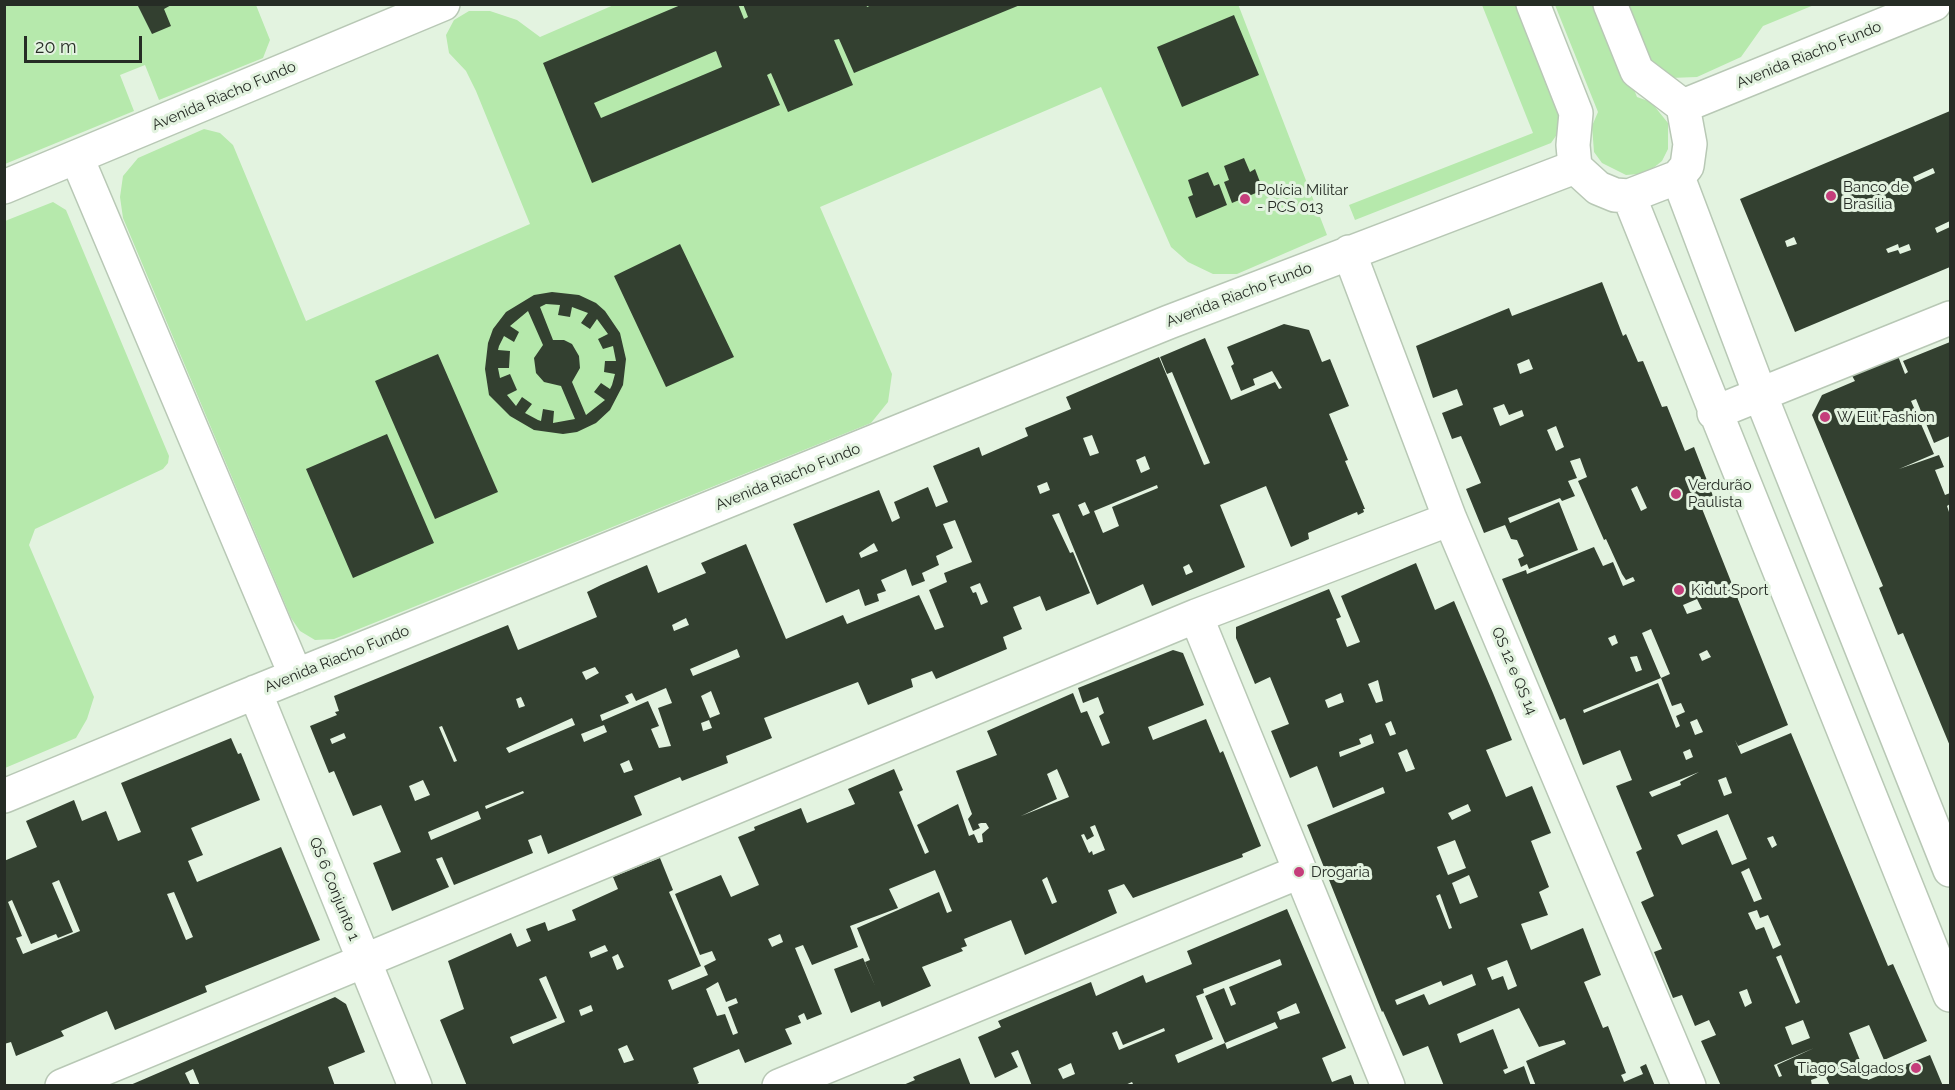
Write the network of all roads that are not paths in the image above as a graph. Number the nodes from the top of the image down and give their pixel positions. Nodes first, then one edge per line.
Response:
1 (443, 4) edge
2 (1533, 4) edge
3 (1610, 4) edge
4 (1934, 4) edge
5 (1683, 106) junction
6 (77, 158) junction
7 (1575, 167) junction
8 (1678, 177) junction
9 (4, 187) edge
10 (1629, 196) junction
11 (1349, 252) junction
12 (1950, 318) edge
13 (1760, 394) junction
14 (1714, 413) junction
15 (1450, 519) junction
16 (1196, 616) junction
17 (296, 676) junction
18 (255, 692) junction
19 (4, 796) edge
20 (1950, 870) edge
21 (1299, 872) junction
22 (363, 961) junction
23 (1950, 995) edge
24 (62, 1086) edge
25 (415, 1086) edge
26 (779, 1086) edge
27 (1388, 1086) edge
28 (1689, 1086) edge

1 - 6 street, Avenida Riacho Fundo
2 - 7 street
3 - 5 street
4 - 5 street, Avenida Riacho Fundo
5 - 8 street
6 - 9 street, Avenida Riacho Fundo
6 - 17 street
7 - 10 street
7 - 11 street, Avenida Riacho Fundo
8 - 10 street
8 - 13 street
10 - 14 street
11 - 15 street, QS 12 e QS 14
11 - 17 street, Avenida Riacho Fundo
12 - 13 street
13 - 14 street
13 - 20 street
14 - 23 street
15 - 16 street
15 - 28 street, QS 12 e QS 14
16 - 21 street
16 - 22 street
17 - 18 street, Avenida Riacho Fundo
18 - 19 street, Avenida Riacho Fundo
18 - 22 street, QS 6 Conjunto 1
21 - 26 street
21 - 27 street
22 - 24 street
22 - 25 street, QS 6 Conjunto 1

